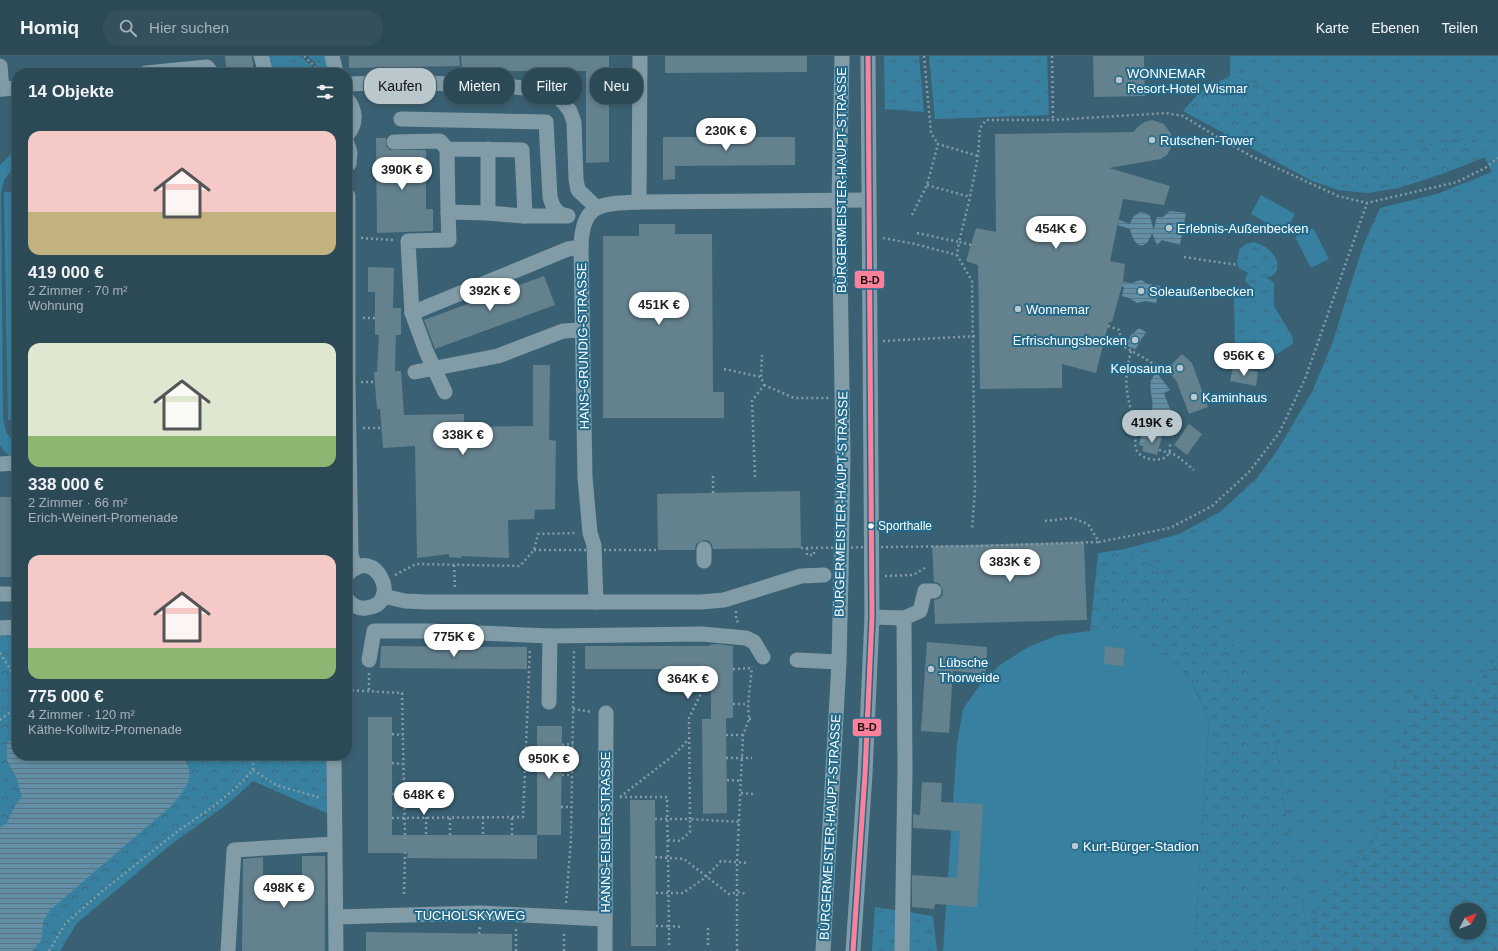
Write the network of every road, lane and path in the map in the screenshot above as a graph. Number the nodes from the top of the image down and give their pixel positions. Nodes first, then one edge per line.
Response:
1 (260, 56) edge
2 (304, 56) edge
3 (332, 56) edge
4 (640, 56) edge
5 (842, 56) edge
6 (868, 56) edge
7 (924, 56) edge
8 (1052, 56) edge
9 (208, 65) edge
10 (0, 66) edge
11 (185, 68) edge
12 (264, 68) edge
13 (317, 68) edge
14 (335, 68) edge
15 (352, 84) edge
16 (6, 89) edge
17 (352, 107) edge
18 (401, 119) dead end
19 (1053, 120) junction
20 (352, 128) edge
21 (394, 142) dead end
22 (938, 144) junction
23 (447, 149) junction
24 (488, 149) junction
25 (978, 156) junction
26 (1498, 158) edge
27 (927, 185) junction
28 (970, 197) junction
29 (839, 200) junction
30 (869, 200) junction
31 (639, 202) junction
32 (1366, 203) junction
33 (448, 212) junction
34 (488, 213) junction
35 (591, 213) junction
36 (912, 215) dead end
37 (525, 216) junction
38 (565, 216) junction
39 (918, 233) dead end
40 (869, 236) junction
41 (352, 237) edge
42 (408, 241) junction
43 (959, 242) junction
44 (971, 244) dead end
45 (581, 247) junction
46 (957, 255) junction
47 (1184, 257) dead end
48 (1238, 265) dead end
49 (412, 313) junction
50 (1108, 326) dead end
51 (582, 330) junction
52 (978, 336) dead end
53 (972, 337) junction
54 (870, 342) junction
55 (1131, 351) junction
56 (762, 355) dead end
57 (434, 368) junction
58 (1161, 368) dead end
59 (724, 369) dead end
60 (415, 372) dead end
61 (761, 377) junction
62 (764, 385) junction
63 (445, 392) dead end
64 (842, 398) junction
65 (382, 428) dead end
66 (352, 429) edge
67 (1170, 444) dead end
68 (1158, 450) dead end
69 (1169, 453) junction
70 (12, 463) edge
71 (0, 464) edge
72 (1194, 470) dead end
73 (713, 476) dead end
74 (755, 477) dead end
75 (713, 493) dead end
76 (1045, 521) dead end
77 (972, 530) dead end
78 (590, 533) junction
79 (1098, 542) junction
80 (801, 548) dead end
81 (807, 548) junction
82 (814, 549) dead end
83 (534, 550) junction
84 (658, 550) dead end
85 (454, 565) junction
86 (352, 572) edge
87 (824, 575) dead end
88 (455, 583) dead end
89 (388, 586) junction
90 (934, 591) dead end
91 (0, 594) edge
92 (12, 594) edge
93 (736, 596) junction
94 (596, 602) junction
95 (352, 605) edge
96 (872, 617) junction
97 (904, 618) junction
98 (12, 627) edge
99 (0, 628) edge
100 (530, 635) junction
101 (550, 636) junction
102 (574, 637) junction
103 (754, 642) junction
104 (0, 653) edge
105 (369, 660) dead end
106 (797, 660) dead end
107 (758, 661) junction
108 (839, 662) junction
109 (703, 663) dead end
110 (733, 669) dead end
111 (752, 669) junction
112 (12, 672) edge
113 (352, 690) edge
114 (549, 702) dead end
115 (733, 704) dead end
116 (748, 704) junction
117 (573, 709) junction
118 (12, 711) edge
119 (606, 713) joint
120 (749, 719) junction
121 (754, 719) dead end
122 (0, 720) edge
123 (392, 734) dead end
124 (403, 735) junction
125 (726, 735) dead end
126 (743, 736) junction
127 (689, 738) junction
128 (573, 744) junction
129 (562, 745) dead end
130 (742, 757) junction
131 (726, 758) dead end
132 (752, 758) dead end
133 (253, 760) edge
134 (334, 760) edge
135 (392, 763) dead end
136 (403, 764) junction
137 (253, 770) junction
138 (562, 775) dead end
139 (572, 775) junction
140 (726, 780) dead end
141 (741, 781) junction
142 (741, 793) junction
143 (392, 794) dead end
144 (754, 794) dead end
145 (404, 795) junction
146 (334, 801) junction
147 (562, 807) dead end
148 (572, 807) junction
149 (405, 817) junction
150 (426, 817) junction
151 (483, 817) junction
152 (392, 818) dead end
153 (450, 818) junction
154 (512, 818) junction
155 (655, 818) dead end
156 (668, 819) junction
157 (690, 819) junction
158 (740, 822) junction
159 (426, 835) dead end
160 (450, 835) dead end
161 (483, 835) dead end
162 (512, 835) dead end
163 (405, 839) dead end
164 (668, 840) junction
165 (334, 844) junction
166 (405, 853) dead end
167 (655, 857) dead end
168 (668, 858) junction
169 (737, 862) junction
170 (748, 863) dead end
171 (706, 877) junction
172 (738, 892) junction
173 (656, 893) dead end
174 (669, 893) junction
175 (404, 894) dead end
176 (746, 894) dead end
177 (516, 915) junction
178 (336, 917) junction
179 (565, 918) junction
180 (604, 918) junction
181 (656, 926) dead end
182 (669, 926) junction
183 (682, 927) dead end
184 (708, 928) dead end
185 (668, 946) dead end
186 (708, 946) dead end
187 (49, 951) edge
188 (228, 951) edge
189 (336, 951) edge
190 (516, 951) edge
191 (564, 951) edge
192 (605, 951) edge
193 (737, 951) edge
194 (823, 951) edge
195 (853, 951) edge
196 (902, 951) edge

1 - 12 street
2 - 13 path
3 - 14 street
4 - 31 street
5 - 29 street, BÜRGERMEISTER-HAUPT-STRASSE
6 - 30 street, BÜRGERMEISTER-HAUPT-STRASSE
7 - 22 path
8 - 19 path
9 - 11 street
10 - 16 street
15 - 35 street
17 - 20 street
18 - 38 street
19 - 25 path
19 - 32 path
21 - 23 street
22 - 25 path
22 - 27 path
23 - 24 street
23 - 33 street
24 - 34 street
24 - 37 street
25 - 28 path
26 - 32 path
27 - 28 path
27 - 36 path
28 - 43 path
29 - 30 street
29 - 31 street
29 - 64 street, BÜRGERMEISTER-HAUPT-STRASSE
30 - 40 street, BÜRGERMEISTER-HAUPT-STRASSE
31 - 35 street
32 - 79 path
33 - 34 street
33 - 42 street
34 - 37 street
35 - 38 street
35 - 45 street, HANS-GRUNDIG-STRASSE
37 - 38 street
39 - 43 path
40 - 46 path
40 - 54 street, BÜRGERMEISTER-HAUPT-STRASSE
41 - 42 path
42 - 49 street
43 - 44 path
43 - 46 path
45 - 49 street
45 - 51 street, HANS-GRUNDIG-STRASSE
46 - 53 path
47 - 48 path
49 - 57 street
50 - 55 path
51 - 57 street
51 - 78 street, HANS-GRUNDIG-STRASSE
52 - 53 path
53 - 54 path
53 - 77 path
54 - 96 street, BÜRGERMEISTER-HAUPT-STRASSE
55 - 58 path
55 - 69 path
56 - 61 path
57 - 60 street
57 - 63 street
59 - 61 path
61 - 62 path
62 - 64 path
62 - 74 path
64 - 108 street, BÜRGERMEISTER-HAUPT-STRASSE
65 - 66 path
67 - 69 path
68 - 69 path
69 - 72 path
70 - 71 street
73 - 75 path
76 - 79 path
78 - 83 path
78 - 94 street, HANS-GRUNDIG-STRASSE
79 - 81 path, bridge
80 - 81 path, bridge
81 - 82 path
83 - 84 path, bridge
83 - 85 path
85 - 88 path
85 - 89 path
86 - 89 street
87 - 93 street
89 - 94 street
89 - 95 street
90 - 97 street
91 - 92 street
93 - 94 street
93 - 103 path
96 - 97 street
96 - 195 street, BÜRGERMEISTER-HAUPT-STRASSE
97 - 196 street
98 - 99 street
100 - 101 street
100 - 105 street
100 - 154 path
101 - 102 street
101 - 114 street
102 - 103 street
102 - 117 path
103 - 107 street
104 - 112 path
106 - 108 street
107 - 111 path
107 - 111 path
108 - 194 street, BÜRGERMEISTER-HAUPT-STRASSE
109 - 127 path
110 - 111 path
111 - 116 path
113 - 124 path
115 - 116 path
116 - 120 path
117 - 119 path
117 - 128 path
118 - 122 path
119 - 180 street, HANNS-EISLER-STRASSE
120 - 121 path
120 - 126 path
123 - 124 path
124 - 136 path
125 - 126 path
126 - 130 path
127 - 156 path
127 - 157 path
128 - 129 path
128 - 139 path
130 - 131 path
130 - 132 path
130 - 141 path
133 - 137 path
134 - 146 street
135 - 136 path
136 - 145 path
137 - 146 path
137 - 187 path
138 - 139 path
139 - 148 path
140 - 141 path
141 - 142 path
142 - 144 path
142 - 158 path
143 - 145 path
145 - 149 path
146 - 165 street
147 - 148 path
148 - 179 path
149 - 150 path
149 - 152 path
149 - 163 path
150 - 153 path
150 - 159 path
151 - 153 path
151 - 154 path
151 - 161 path
153 - 160 path
154 - 162 path
155 - 156 path
156 - 157 path
156 - 164 path
157 - 158 path
157 - 164 path
158 - 169 path
164 - 168 path
165 - 178 street
165 - 188 street
166 - 175 path
167 - 168 path
168 - 171 path
168 - 174 path
169 - 170 path
169 - 171 path
169 - 172 path
171 - 172 path
171 - 174 path
172 - 176 path
172 - 193 path
173 - 174 path
174 - 182 path
177 - 178 street, TUCHOLSKYWEG
177 - 179 street, TUCHOLSKYWEG
177 - 190 path
178 - 189 street
179 - 180 street, TUCHOLSKYWEG
179 - 191 path
180 - 192 street, HANNS-EISLER-STRASSE
181 - 182 path
182 - 183 path
182 - 185 path
184 - 186 path

